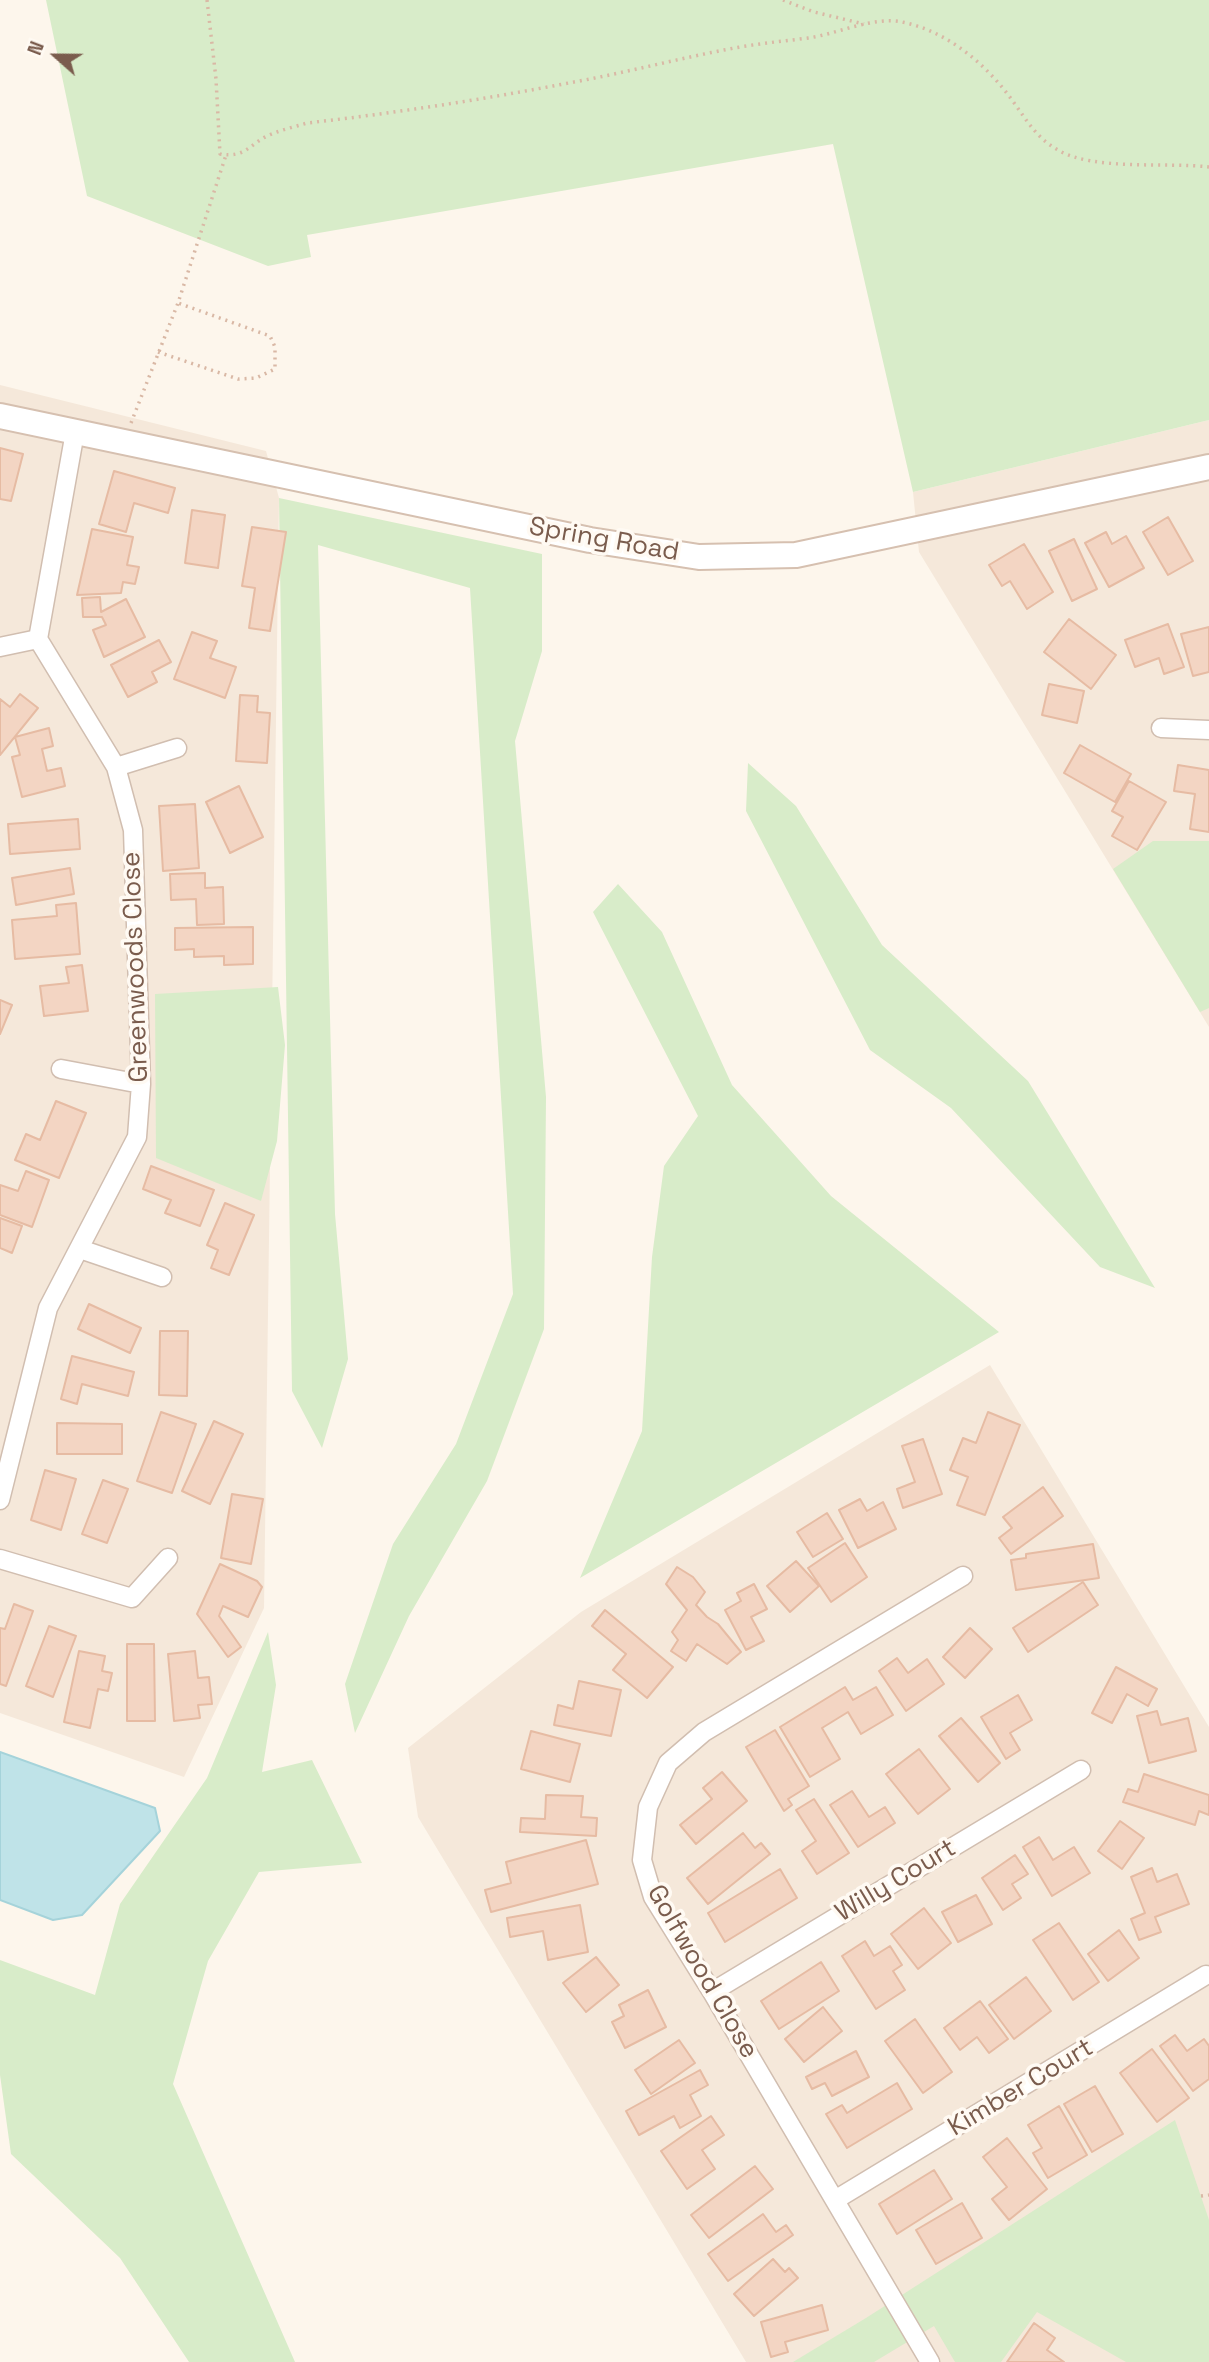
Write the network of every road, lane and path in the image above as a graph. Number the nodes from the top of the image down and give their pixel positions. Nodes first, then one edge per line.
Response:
1 (207, 0) edge
2 (783, 0) edge
3 (866, 25) junction
4 (226, 155) junction
5 (1209, 167) edge
6 (178, 303) junction
7 (158, 352) junction
8 (0, 416) edge
9 (75, 432) junction
10 (123, 442) junction
11 (1209, 467) edge
12 (38, 639) junction
13 (0, 647) edge
14 (1161, 728) dead end
15 (1209, 730) edge
16 (177, 748) dead end
17 (116, 767) junction
18 (61, 1069) dead end
19 (141, 1084) junction
20 (80, 1249) junction
21 (162, 1277) dead end
22 (0, 1500) edge
23 (168, 1558) dead end
24 (0, 1559) edge
25 (963, 1576) dead end
26 (1080, 1770) dead end
27 (1206, 1975) dead end
28 (712, 1992) junction
29 (1209, 2195) edge
30 (1201, 2196) dead end
31 (835, 2200) junction
32 (930, 2362) edge

1 - 4 path
2 - 3 path
3 - 4 path
3 - 5 path
4 - 6 path
6 - 7 path
6 - 7 path
7 - 10 path
8 - 9 main road, Spring Road
9 - 10 main road, Spring Road
9 - 12 street
10 - 11 main road, Spring Road
12 - 13 street
12 - 17 street, Greenwoods Close
14 - 15 street
16 - 17 street
17 - 19 street, Greenwoods Close
18 - 19 street
19 - 20 street, Greenwoods Close
20 - 21 street
20 - 22 street, Greenwoods Close
23 - 24 street
25 - 28 street, Golfwood Close
26 - 28 street, Willy Court
27 - 31 street, Kimber Court
28 - 31 street, Golfwood Close
29 - 30 path
31 - 32 street, Golfwood Close

